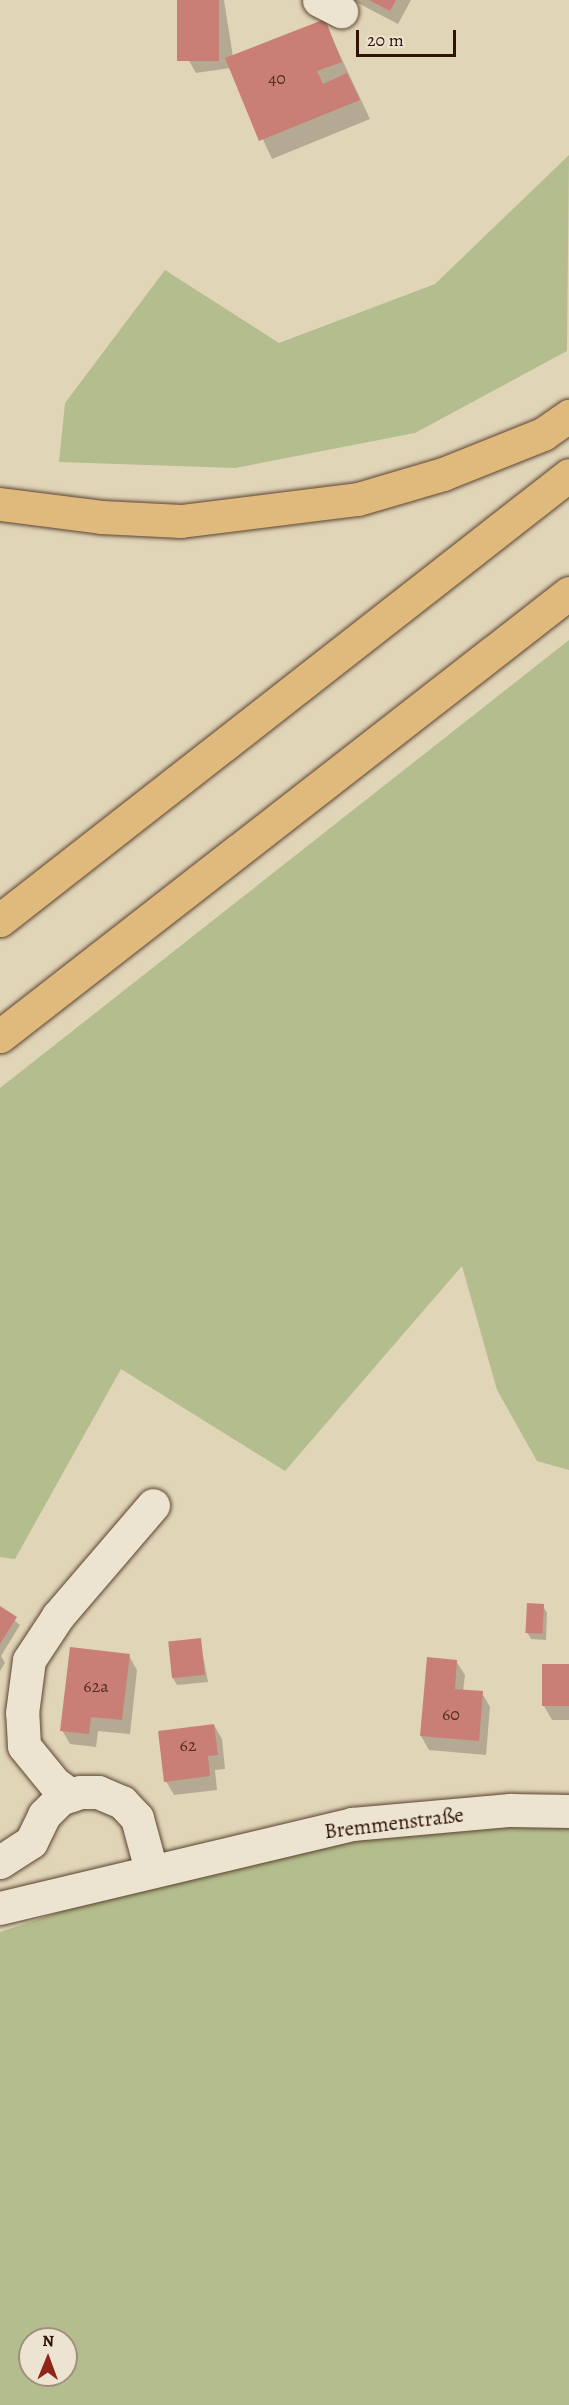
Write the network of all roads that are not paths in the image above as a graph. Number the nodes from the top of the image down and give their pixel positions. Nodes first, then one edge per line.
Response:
1 (569, 416) edge
2 (569, 475) edge
3 (0, 504) edge
4 (569, 593) edge
5 (0, 920) edge
6 (0, 1036) edge
7 (153, 1505) dead end
8 (71, 1795) junction
9 (569, 1811) edge
10 (0, 1862) edge
11 (151, 1870) junction
12 (0, 1908) edge

1 - 3 highway
2 - 5 highway
4 - 6 highway
7 - 8 street
8 - 10 street
8 - 11 street
9 - 11 street, Bremmenstraße
11 - 12 street, Bremmenstraße

